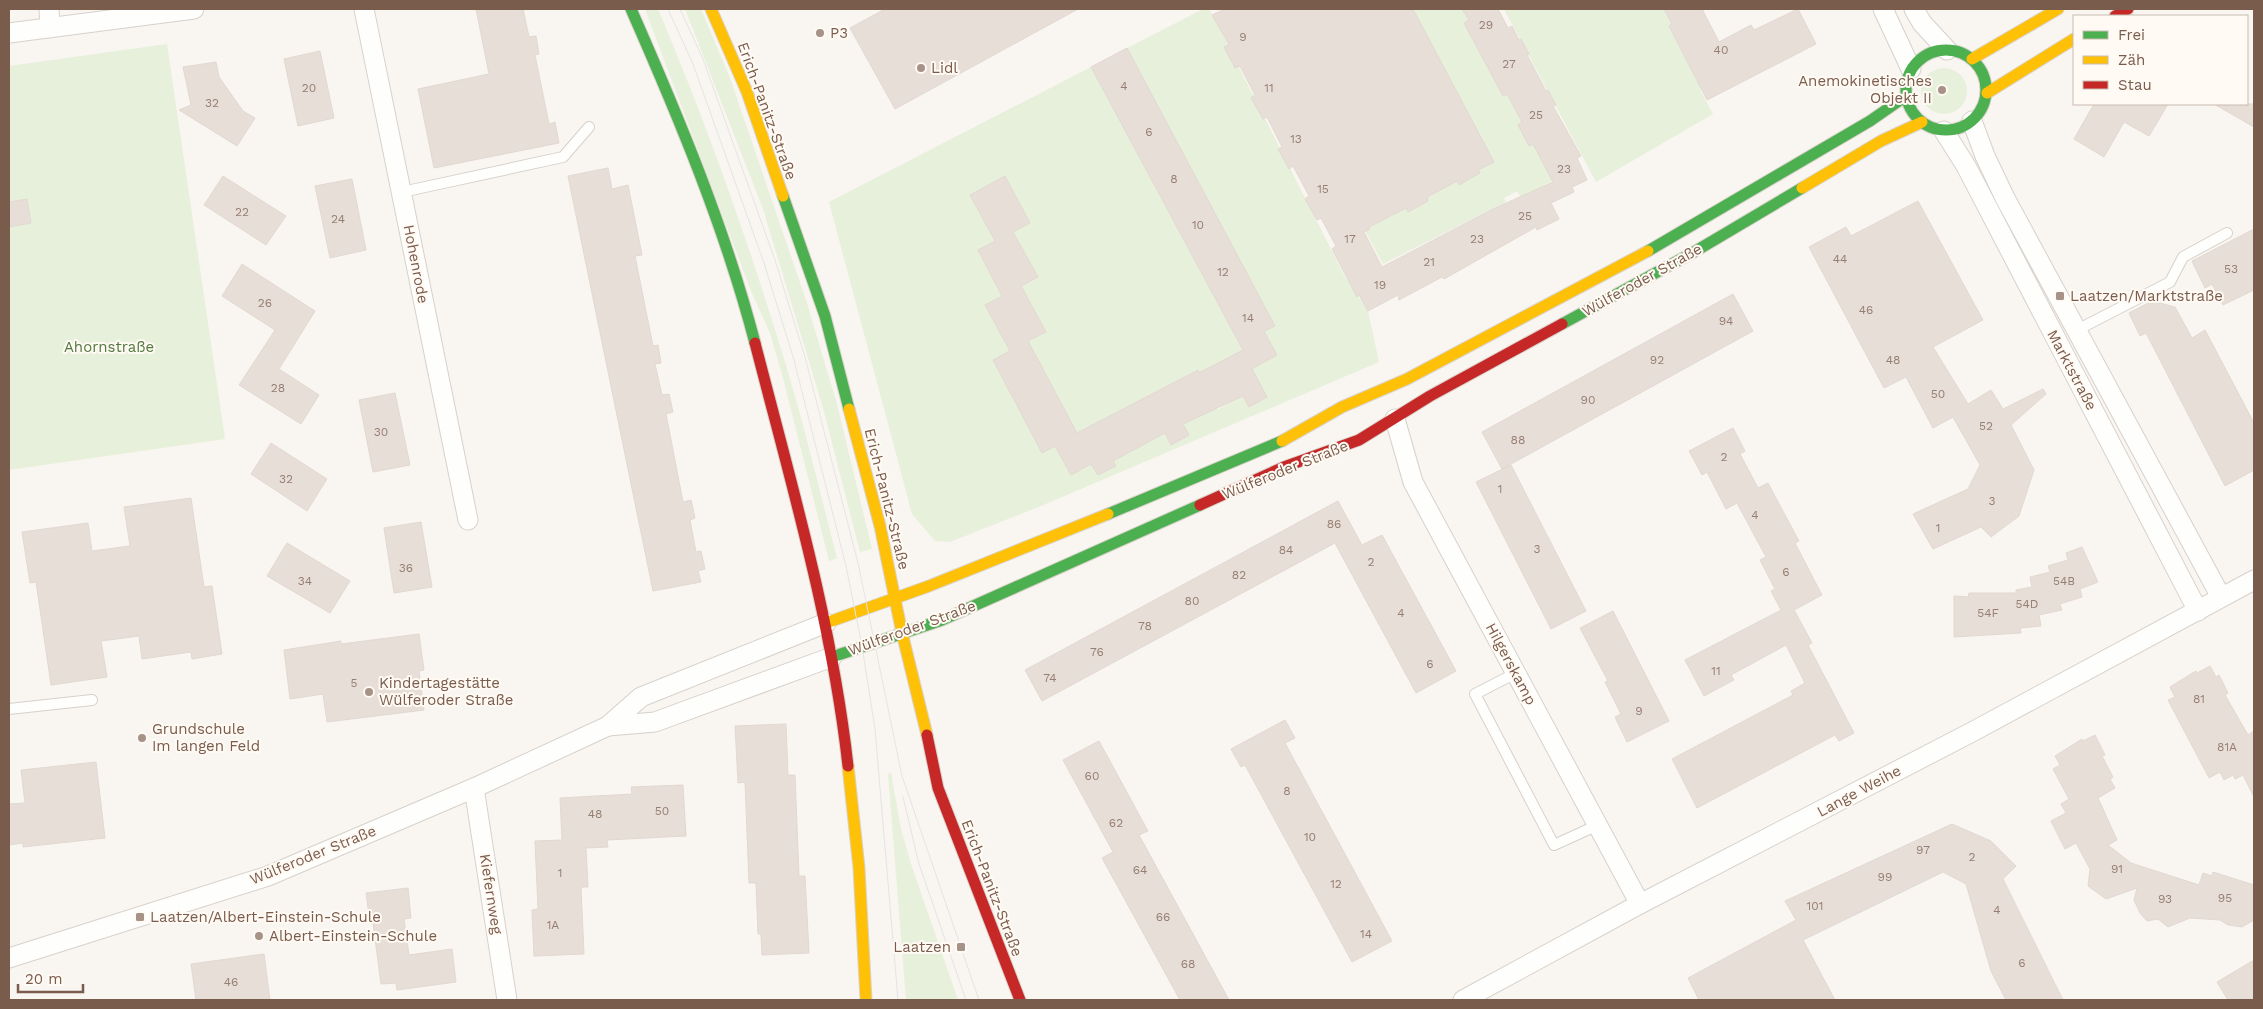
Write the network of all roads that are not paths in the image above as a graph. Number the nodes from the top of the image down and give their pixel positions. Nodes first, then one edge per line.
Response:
1 (49, 9) edge
2 (194, 9) edge
3 (364, 9) edge
4 (632, 9) edge
5 (711, 9) edge
6 (1882, 9) edge
7 (1914, 9) edge
8 (2058, 9) edge
9 (2128, 9) edge
10 (2117, 15) edge
11 (50, 28) junction
12 (9, 33) edge
13 (2073, 41) edge
14 (1947, 50) junction
15 (1972, 59) junction
16 (1911, 69) junction
17 (1987, 93) junction
18 (1906, 96) junction
19 (1972, 121) junction
20 (1922, 122) junction
21 (589, 127) dead end
22 (1944, 131) junction
23 (402, 192) junction
24 (2227, 232) dead end
25 (2077, 330) junction
26 (1395, 419) junction
27 (468, 520) dead end
28 (2254, 580) edge
29 (2221, 597) junction
30 (895, 599) junction
31 (2198, 611) junction
32 (826, 624) junction
33 (902, 633) junction
34 (832, 657) junction
35 (1516, 673) junction
36 (92, 700) dead end
37 (9, 709) edge
38 (608, 726) junction
39 (474, 788) junction
40 (1598, 825) junction
41 (1640, 904) junction
42 (9, 958) edge
43 (507, 1000) edge
44 (866, 1000) edge
45 (1020, 1000) edge
46 (1463, 1000) edge

1 - 11 street
2 - 11 street
3 - 23 street, Hohenrode
4 - 32 street
5 - 30 street, Erich-Panitz-Straße
6 - 16 street
7 - 14 street
8 - 15 street
9 - 10 street
11 - 12 street
13 - 17 street
14 - 15 street
14 - 16 street
15 - 17 street
16 - 18 street
17 - 19 street
18 - 20 street
18 - 30 street, Wülferoder Straße
19 - 22 street
19 - 25 street, Marktstraße
20 - 22 street
20 - 26 street, Wülferoder Straße
21 - 23 lane
22 - 31 street, Marktstraße
23 - 27 street, Hohenrode
24 - 25 lane
25 - 29 street, Marktstraße
26 - 33 street, Wülferoder Straße
26 - 35 street, Hilgerskamp
28 - 29 street, Lange Weihe
29 - 31 street, Lange Weihe
30 - 32 street, Wülferoder Straße
30 - 33 street, Erich-Panitz-Straße
31 - 41 street, Lange Weihe
32 - 34 street
32 - 38 street, Wülferoder Straße
33 - 34 street, Wülferoder Straße
33 - 45 street, Erich-Panitz-Straße
34 - 38 street, Wülferoder Straße
34 - 44 street
35 - 40 street, Hilgerskamp
35 - 40 lane
36 - 37 lane
38 - 39 street, Wülferoder Straße
39 - 42 street, Wülferoder Straße
39 - 43 street, Kiefernweg
40 - 41 street, Hilgerskamp
41 - 46 street, Lange Weihe

